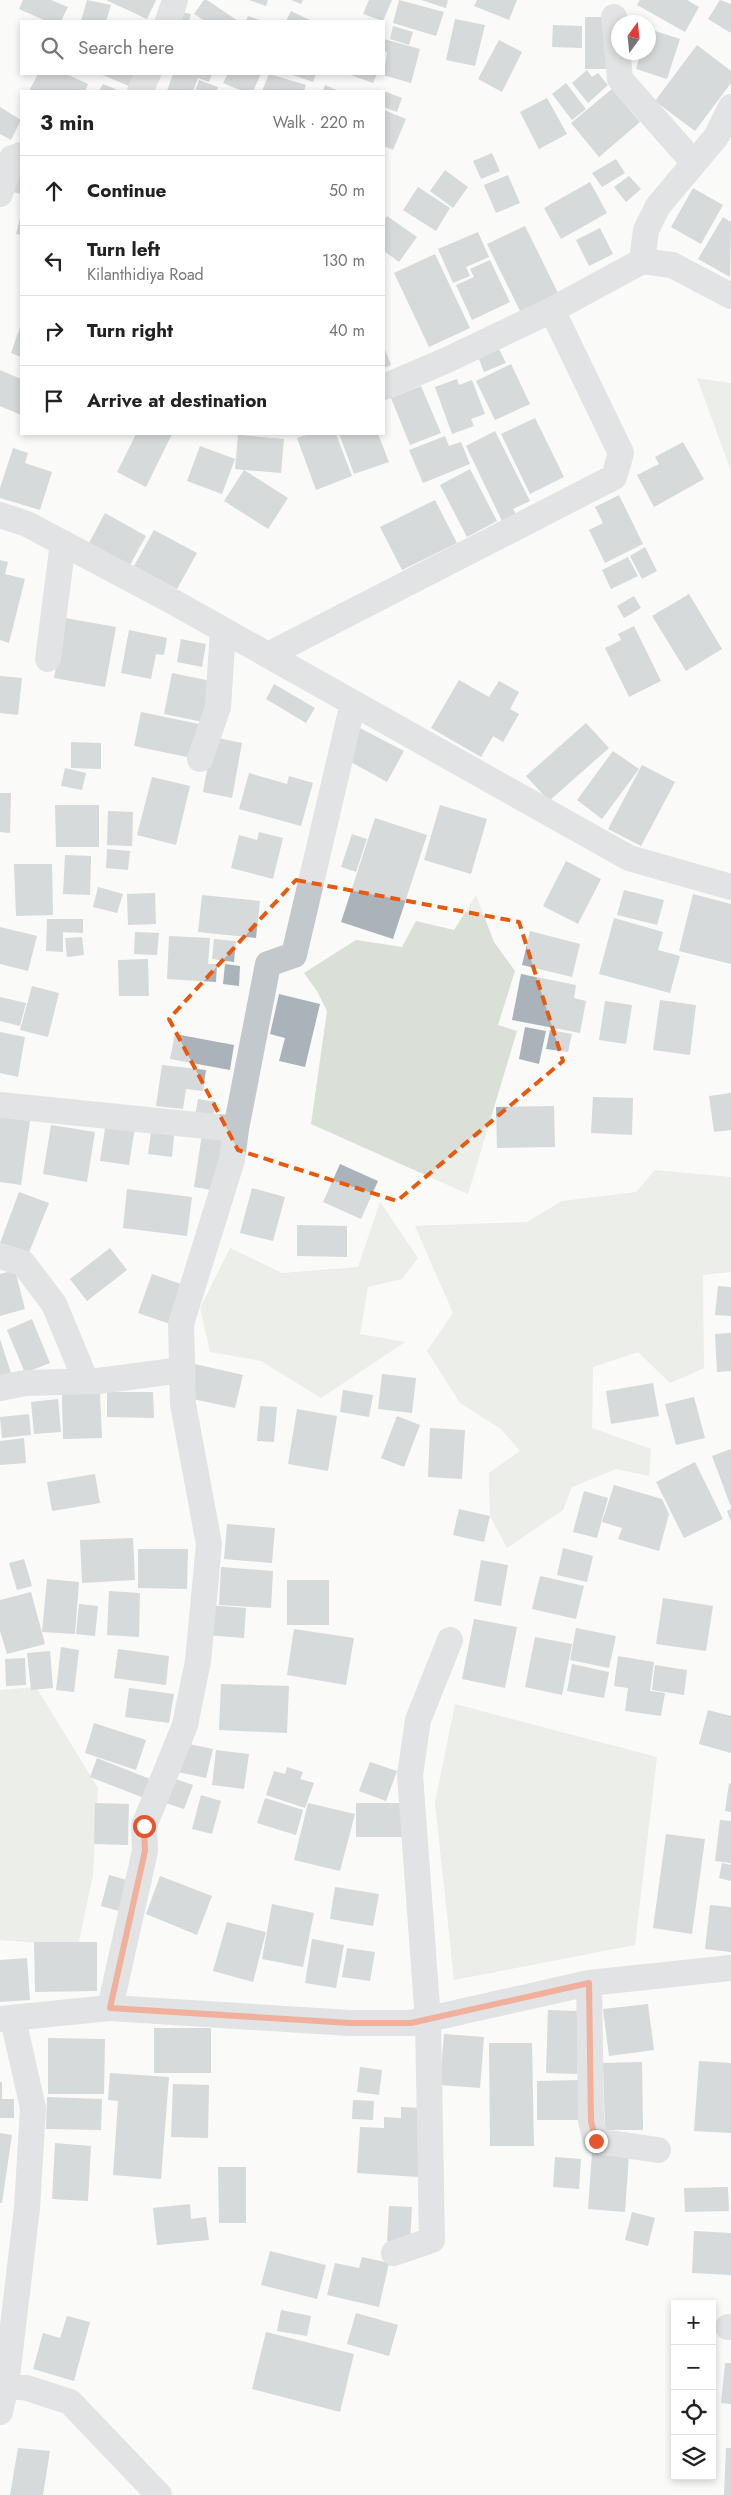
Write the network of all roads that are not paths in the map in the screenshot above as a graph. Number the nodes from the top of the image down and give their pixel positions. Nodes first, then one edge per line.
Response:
1 (175, 0) edge
2 (168, 20) edge
3 (618, 60) edge
4 (148, 75) edge
5 (140, 90) edge
6 (731, 107) edge
7 (20, 155) edge
8 (694, 163) junction
9 (0, 194) edge
10 (642, 261) junction
11 (731, 296) edge
12 (552, 310) junction
13 (385, 387) edge
14 (0, 515) edge
15 (63, 543) junction
16 (223, 630) junction
17 (268, 655) junction
18 (48, 659) dead end
19 (353, 703) junction
20 (200, 759) dead end
21 (731, 887) edge
22 (0, 1104) edge
23 (236, 1129) junction
24 (0, 1256) edge
25 (182, 1370) junction
26 (86, 1381) junction
27 (0, 1388) edge
28 (450, 1640) dead end
29 (731, 1968) edge
30 (589, 1983) junction
31 (110, 2008) junction
32 (6, 2019) edge
33 (428, 2020) junction
34 (658, 2150) dead end
35 (394, 2254) dead end
36 (6, 2385) junction
37 (0, 2412) edge
38 (159, 2495) edge

1 - 2 street
3 - 8 street
4 - 5 street
6 - 8 street
7 - 9 street
8 - 10 street
10 - 11 street
10 - 12 street
12 - 13 street
12 - 17 street
14 - 15 street
15 - 16 street
15 - 18 street
16 - 17 street
16 - 20 street
17 - 19 street
19 - 21 street
19 - 23 street
22 - 23 street
23 - 25 street
24 - 26 street
25 - 26 street
25 - 31 street
26 - 27 street
28 - 33 street
29 - 30 street
30 - 33 street
30 - 34 street
31 - 32 street
31 - 33 street
32 - 36 street
33 - 35 street
36 - 37 street
36 - 38 street

